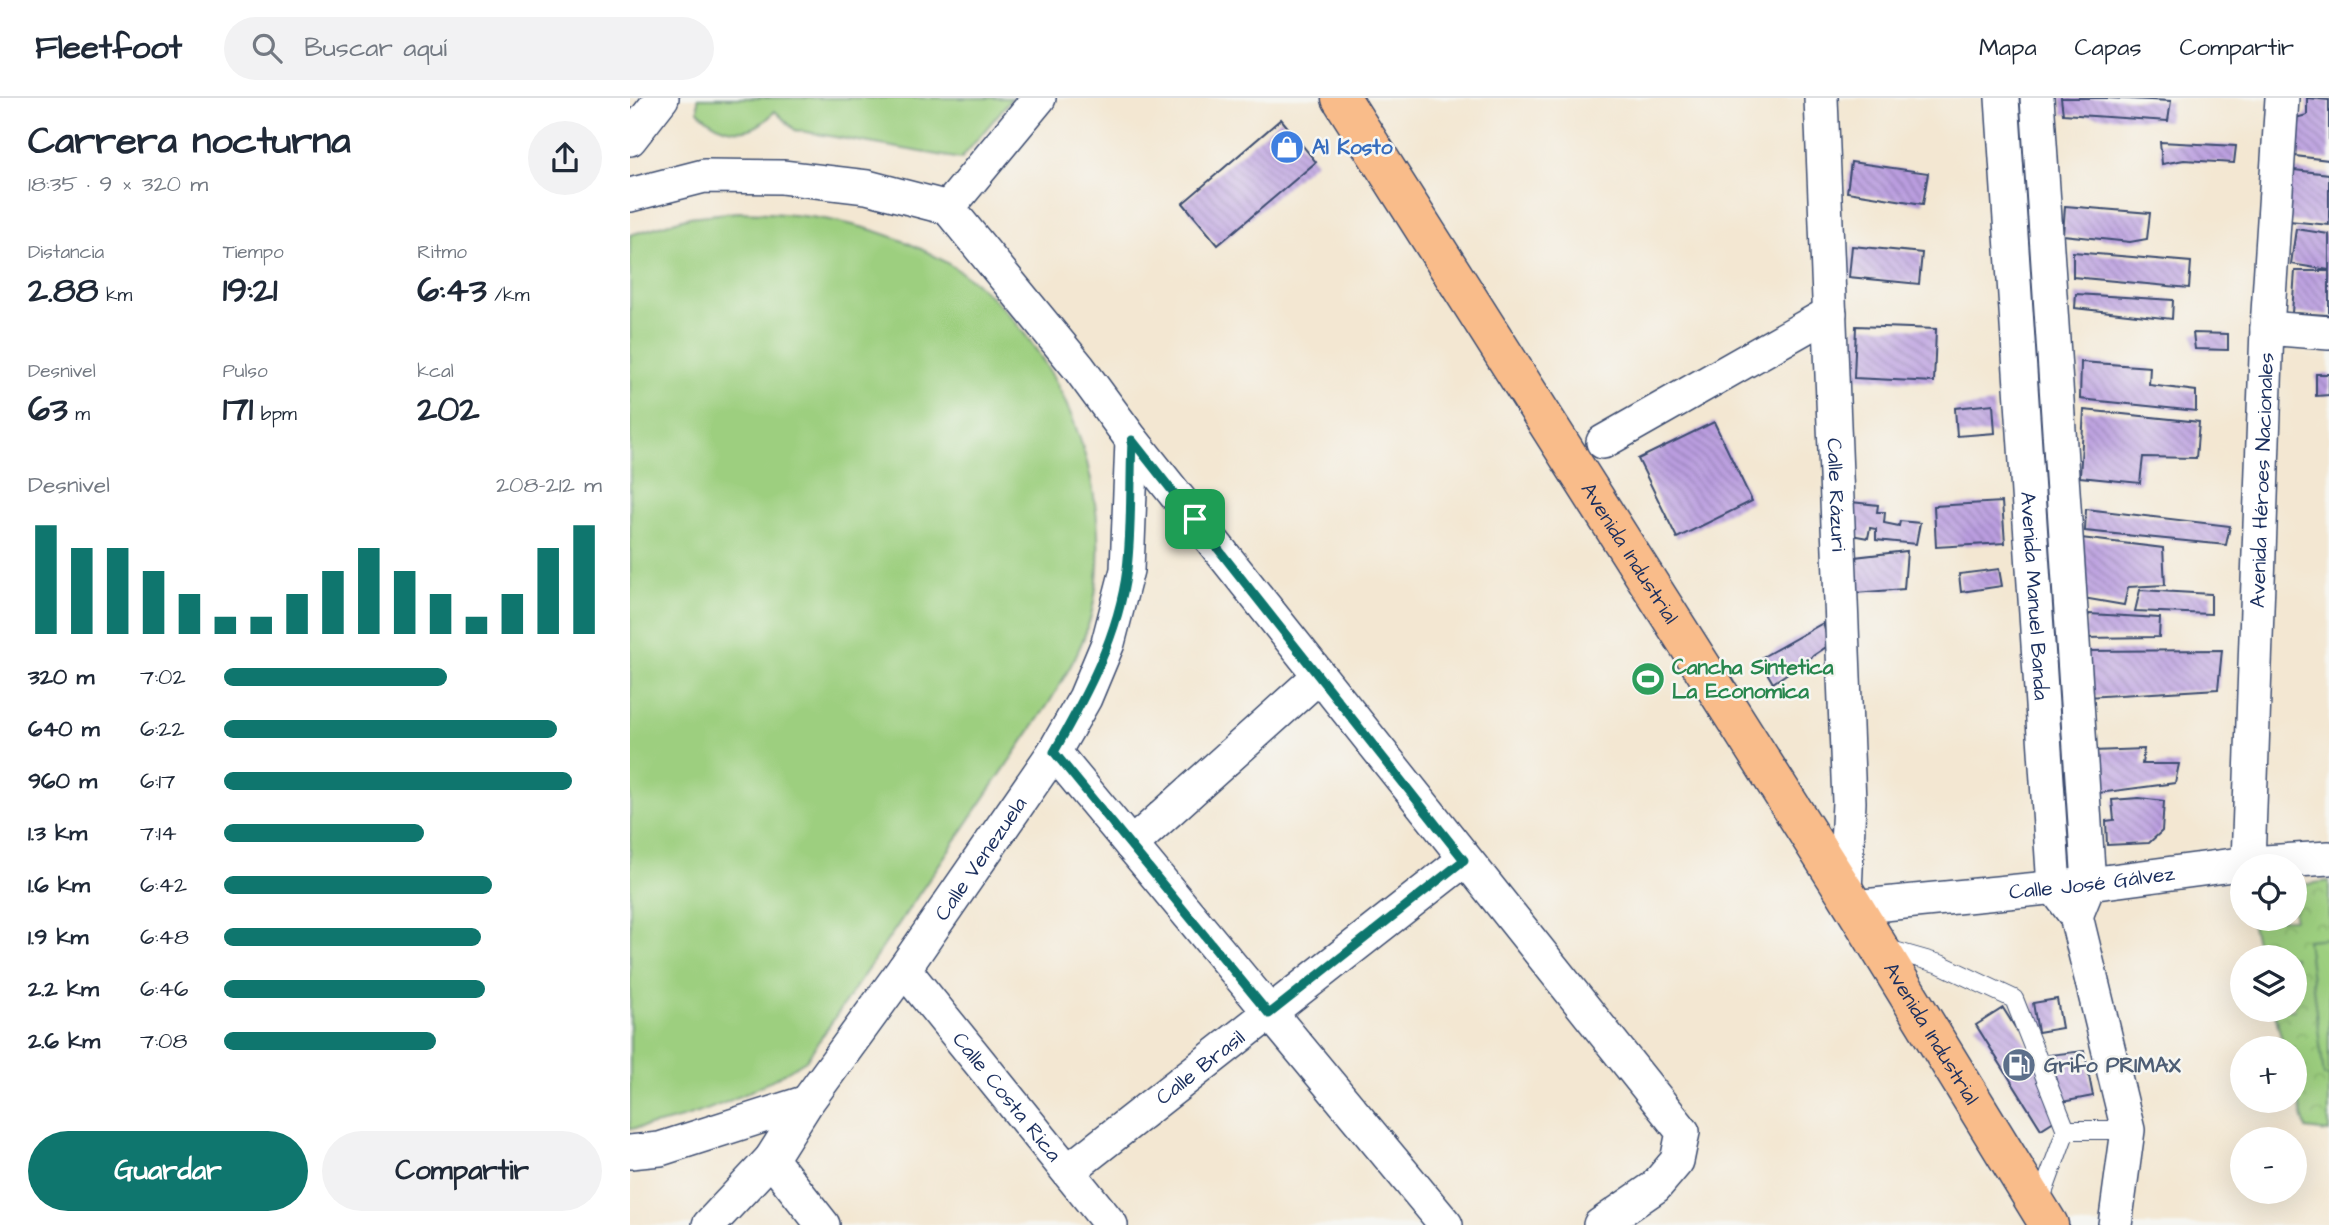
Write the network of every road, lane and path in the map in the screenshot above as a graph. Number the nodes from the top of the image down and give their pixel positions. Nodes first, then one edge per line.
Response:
1 (662, 98) edge
2 (1039, 98) edge
3 (1341, 98) edge
4 (1821, 98) edge
5 (2002, 98) edge
6 (2037, 98) edge
7 (2282, 98) edge
8 (630, 139) edge
9 (630, 195) edge
10 (948, 208) junction
11 (2014, 268) junction
12 (2048, 269) junction
13 (1830, 313) junction
14 (2267, 328) junction
15 (2329, 333) edge
16 (1132, 440) junction
17 (1603, 442) dead end
18 (1319, 676) junction
19 (1054, 752) junction
20 (1131, 845) junction
21 (2248, 854) edge
22 (2329, 858) edge
23 (2307, 859) edge
24 (1464, 860) junction
25 (2230, 865) edge
26 (2089, 884) junction
27 (2054, 887) junction
28 (1849, 899) junction
29 (2076, 916) junction
30 (1877, 946) junction
31 (904, 969) junction
32 (1269, 1014) junction
33 (807, 1101) junction
34 (2066, 1130) junction
35 (2128, 1130) junction
36 (630, 1152) edge
37 (771, 1159) junction
38 (1069, 1171) junction
39 (2044, 1216) edge
40 (709, 1225) edge
41 (823, 1225) edge
42 (1111, 1225) edge
43 (1446, 1225) edge
44 (1601, 1225) edge
45 (2115, 1225) edge

1 - 8 street
2 - 10 street
3 - 28 highway, Avenida Industrial
4 - 13 street, Calle Rázuri
5 - 11 street, Avenida Manuel Banda
6 - 12 street, Avenida Manuel Banda
7 - 14 street, Avenida Héroes Nacionales
9 - 10 street
10 - 16 street
11 - 12 street
11 - 27 street, Avenida Manuel Banda
12 - 26 street, Avenida Manuel Banda
13 - 17 street
13 - 28 street, Calle Rázuri
14 - 15 street
14 - 21 street, Avenida Héroes Nacionales
16 - 18 street
16 - 19 street, Calle Venezuela
18 - 20 street
18 - 24 street
19 - 20 street
19 - 31 street, Calle Venezuela
20 - 32 street
22 - 23 street, Calle José Gálvez
24 - 32 street, Calle Brasil
24 - 44 street
25 - 26 street, Calle José Gálvez
26 - 27 street, Calle José Gálvez
26 - 29 street, Avenida Manuel Banda
27 - 28 street, Calle José Gálvez
27 - 29 street
28 - 30 highway, Avenida Industrial
29 - 35 street
30 - 34 lane
30 - 39 highway, Avenida Industrial
31 - 33 street, Calle Venezuela
31 - 38 street, Calle Costa Rica
32 - 38 street, Calle Brasil
32 - 43 street
33 - 36 street
33 - 37 street, Calle Venezuela
34 - 35 lane
34 - 39 lane
35 - 45 street
37 - 40 street, Calle Venezuela
37 - 41 street
38 - 42 street, Calle Costa Rica

